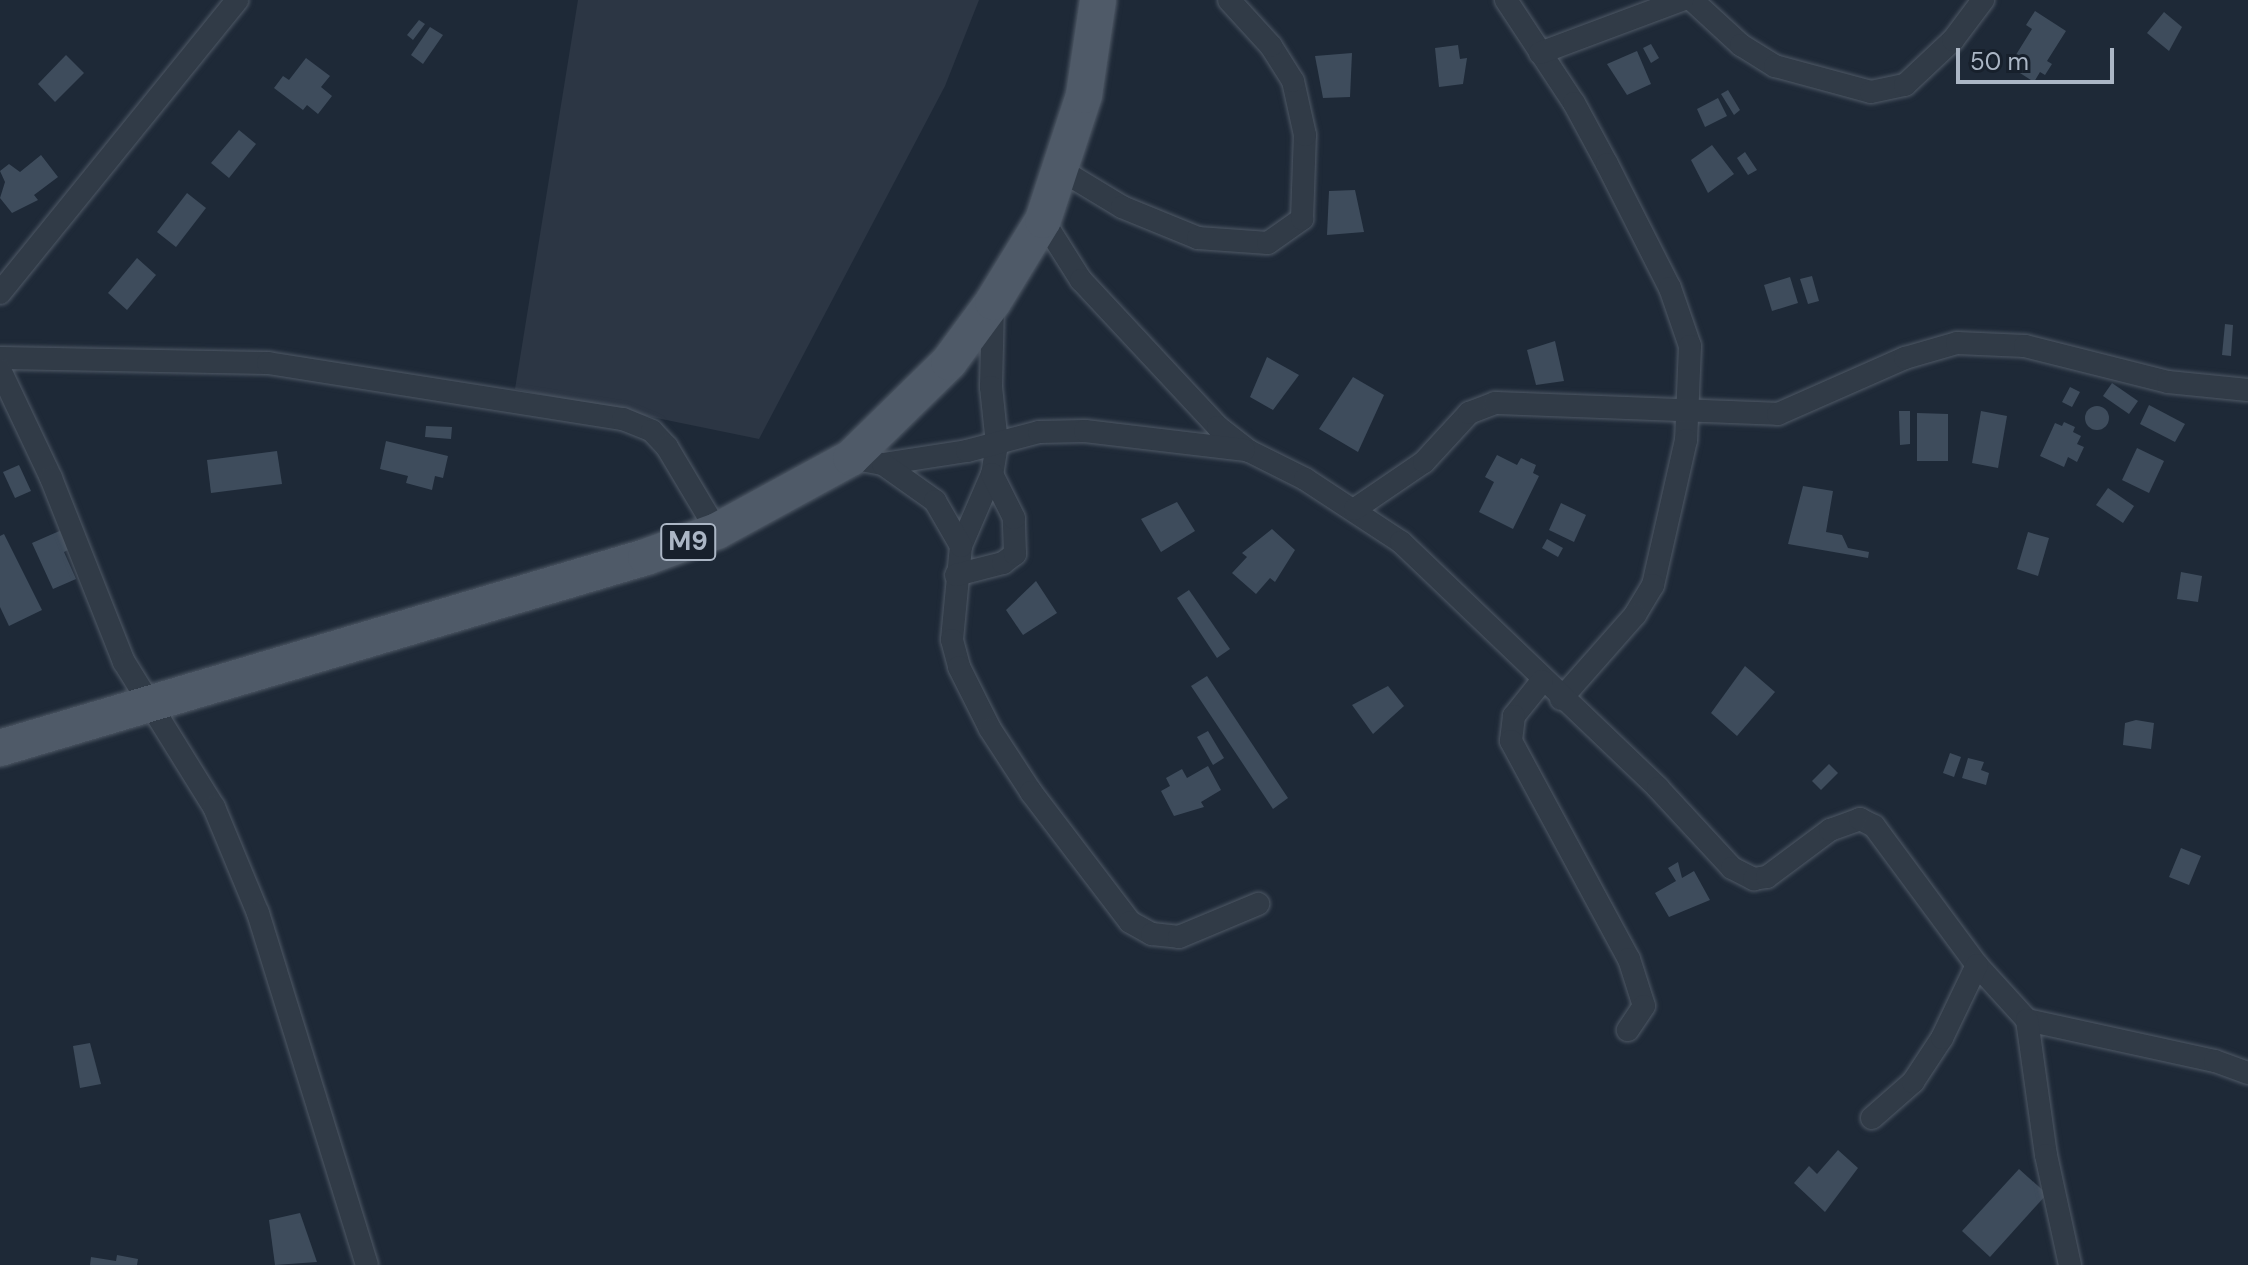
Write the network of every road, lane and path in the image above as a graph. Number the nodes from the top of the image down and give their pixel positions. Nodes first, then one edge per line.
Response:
1 (237, 0) edge
2 (1098, 0) edge
3 (1231, 0) edge
4 (1506, 0) edge
5 (1682, 0) edge
6 (1692, 0) edge
7 (1983, 0) edge
8 (1540, 53) junction
9 (1061, 170) junction
10 (1043, 220) junction
11 (0, 293) edge
12 (993, 302) junction
13 (0, 358) edge
14 (0, 370) edge
15 (2248, 390) edge
16 (1686, 408) junction
17 (997, 444) junction
18 (1249, 451) junction
19 (867, 461) junction
20 (992, 474) junction
21 (1355, 509) junction
22 (717, 531) junction
23 (961, 546) junction
24 (956, 575) junction
25 (1542, 681) junction
26 (1561, 699) junction
27 (148, 704) junction
28 (0, 748) edge
29 (1258, 904) dead end
30 (1977, 965) junction
31 (2027, 1020) junction
32 (1628, 1030) dead end
33 (2248, 1073) edge
34 (1872, 1118) dead end
35 (367, 1265) edge
36 (2070, 1265) edge

1 - 11 street
2 - 9 main road, M9
3 - 9 street
4 - 8 street
5 - 8 street
6 - 7 street
8 - 16 street
9 - 10 main road, M9
10 - 12 main road, M9
10 - 18 street
12 - 17 street
12 - 19 main road, M9
13 - 22 street
14 - 27 street
15 - 16 street
16 - 21 street
16 - 26 street
17 - 18 street
17 - 19 street
17 - 20 street
18 - 21 street
19 - 22 main road, M9
19 - 23 street
20 - 23 street
20 - 24 street
21 - 25 street
22 - 27 main road, M9
23 - 24 street
24 - 29 street
25 - 26 street
25 - 32 street
26 - 30 street
27 - 28 main road, M9
27 - 35 street
30 - 31 street
30 - 34 street
31 - 33 street
31 - 36 street

